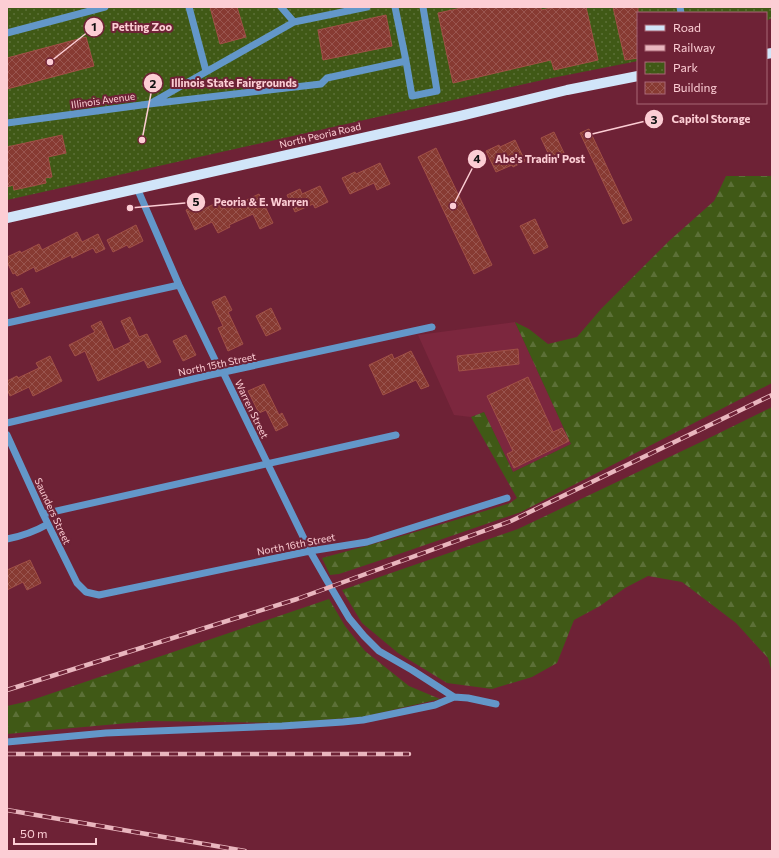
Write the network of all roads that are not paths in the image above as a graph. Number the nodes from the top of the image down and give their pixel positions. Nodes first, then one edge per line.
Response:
1 (105, 7) edge
2 (189, 7) edge
3 (281, 7) edge
4 (368, 7) edge
5 (395, 7) edge
6 (423, 7) edge
7 (294, 22) junction
8 (7, 33) edge
9 (406, 61) junction
10 (206, 72) junction
11 (637, 76) edge
12 (149, 104) junction
13 (7, 123) edge
14 (137, 188) junction
15 (7, 218) edge
16 (179, 285) junction
17 (7, 323) edge
18 (432, 327) dead end
19 (223, 372) junction
20 (7, 423) edge
21 (7, 435) edge
22 (396, 435) dead end
23 (267, 464) junction
24 (507, 498) dead end
25 (43, 514) junction
26 (48, 524) junction
27 (7, 539) edge
28 (310, 551) junction
29 (86, 592) joint
30 (454, 697) junction
31 (496, 704) dead end
32 (7, 742) edge

1 - 8 street
2 - 10 street
3 - 7 street
4 - 7 street
5 - 9 street
6 - 9 street
7 - 10 street
9 - 12 street, Illinois Avenue
10 - 12 street
11 - 14 main road, North Peoria Road
12 - 13 street, Illinois Avenue
14 - 15 main road, North Peoria Road
14 - 16 street, Warren Street
16 - 17 street
16 - 19 street, Warren Street
18 - 19 street, North 15th Street
19 - 20 street, North 15th Street
19 - 23 street, Warren Street
21 - 25 street, Saunders Street
22 - 23 street
23 - 25 street
23 - 28 street, Warren Street
24 - 28 street, North 16th Street
25 - 26 street, Saunders Street
26 - 27 street
26 - 29 street, Saunders Street
28 - 29 street, North 16th Street
28 - 30 street, Warren Street
30 - 31 street
30 - 32 street

